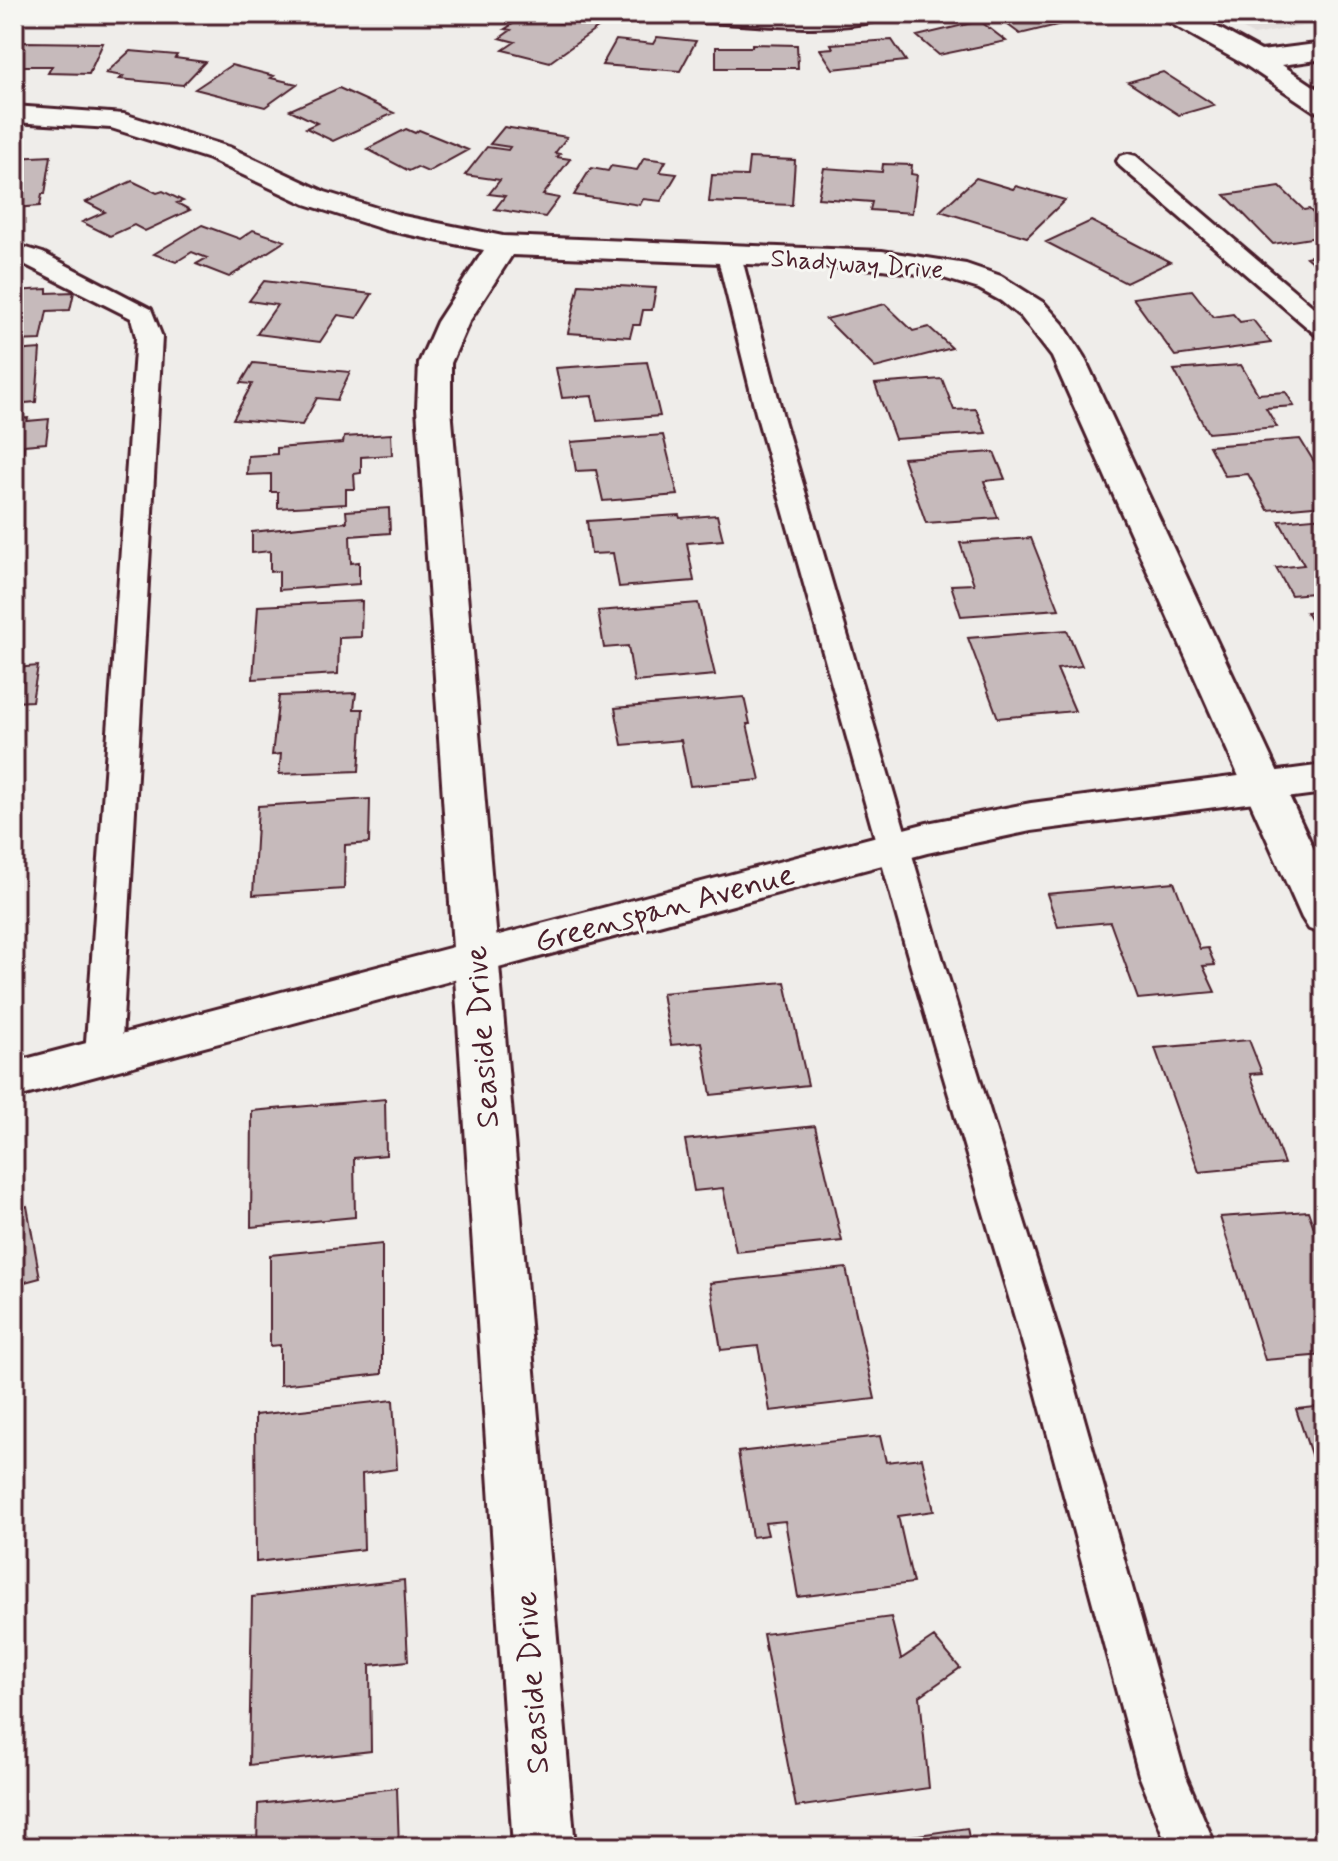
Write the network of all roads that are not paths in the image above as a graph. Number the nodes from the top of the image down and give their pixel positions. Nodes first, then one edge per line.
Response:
1 (716, 14) edge
2 (871, 14) edge
3 (1174, 14) edge
4 (1324, 51) edge
5 (1257, 60) junction
6 (1324, 105) edge
7 (14, 114) edge
8 (1128, 161) dead end
9 (503, 245) junction
10 (14, 251) edge
11 (729, 255) junction
12 (1324, 329) edge
13 (1324, 779) edge
14 (1263, 787) junction
15 (895, 846) junction
16 (1324, 918) edge
17 (475, 957) junction
18 (103, 1056) junction
19 (14, 1080) edge
20 (544, 1847) edge
21 (1192, 1847) edge

1 - 2 street
3 - 5 street
4 - 5 street
5 - 6 street
7 - 9 street, Shadyway Drive
8 - 12 lane
9 - 11 street, Shadyway Drive
9 - 17 street, Seaside Drive
10 - 18 lane
11 - 14 street, Shadyway Drive
11 - 15 lane
13 - 14 street, Greenspan Avenue
14 - 15 street, Greenspan Avenue
14 - 16 street, Shadyway Drive
15 - 17 street, Greenspan Avenue
15 - 21 lane
17 - 18 street, Greenspan Avenue
17 - 20 street, Seaside Drive
18 - 19 street, Greenspan Avenue

